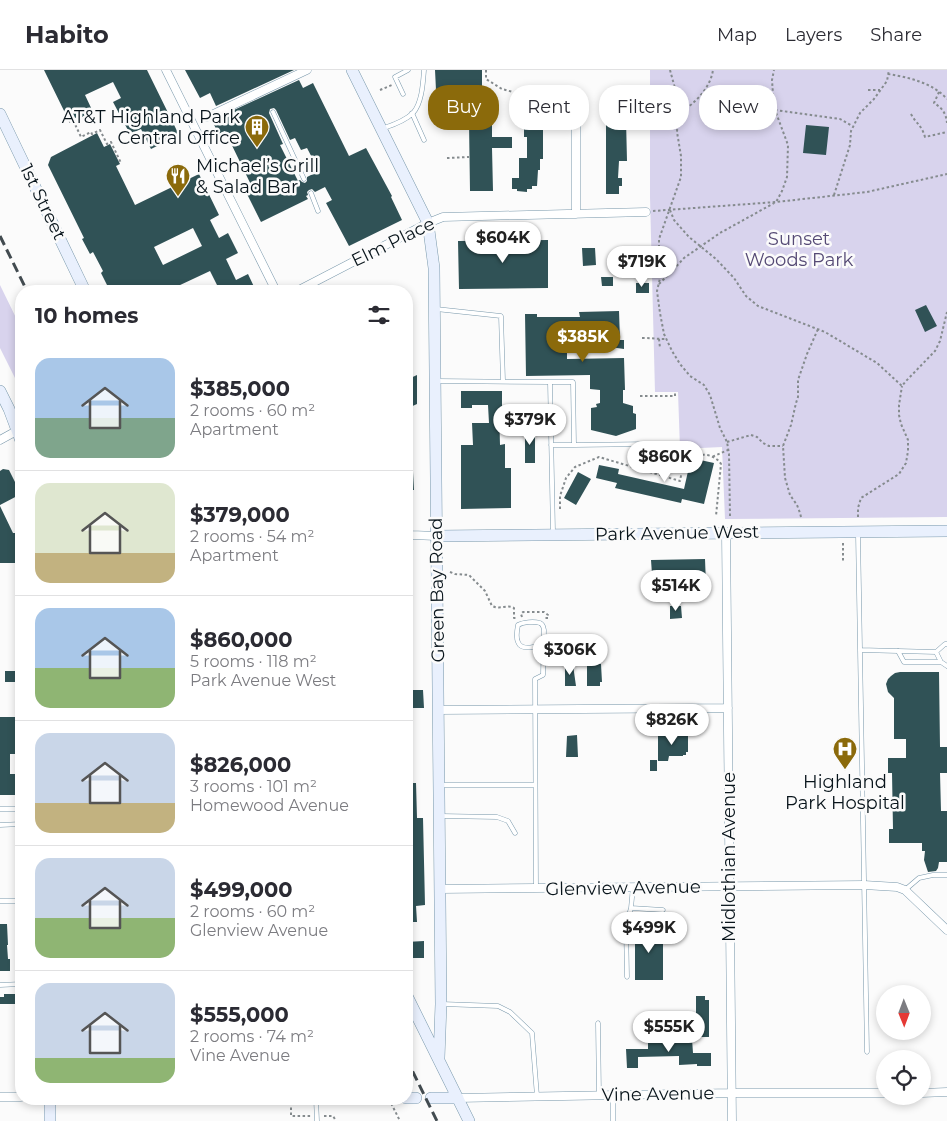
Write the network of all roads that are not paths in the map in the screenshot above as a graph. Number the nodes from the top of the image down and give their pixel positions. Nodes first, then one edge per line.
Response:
1 (166, 70) edge
2 (307, 70) edge
3 (352, 70) edge
4 (408, 70) edge
5 (424, 70) edge
6 (403, 94) dead end
7 (273, 112) dead end
8 (0, 114) edge
9 (412, 114) junction
10 (207, 117) dead end
11 (381, 129) junction
12 (576, 130) edge
13 (424, 140) dead end
14 (304, 179) dead end
15 (311, 194) dead end
16 (318, 210) dead end
17 (646, 212) road end
18 (576, 214) junction
19 (428, 223) junction
20 (83, 285) edge
21 (273, 285) edge
22 (309, 285) edge
23 (435, 309) junction
24 (435, 381) junction
25 (502, 382) junction
26 (550, 382) junction
27 (0, 391) edge
28 (15, 423) edge
29 (15, 436) edge
30 (0, 440) edge
31 (650, 444) dead end
32 (551, 445) junction
33 (574, 445) junction
34 (947, 531) edge
35 (858, 532) junction
36 (726, 533) junction
37 (553, 534) junction
38 (413, 535) edge
39 (436, 536) junction
40 (544, 641) junction
41 (947, 644) edge
42 (860, 650) junction
43 (898, 651) junction
44 (936, 652) junction
45 (941, 662) junction
46 (947, 666) edge
47 (728, 708) junction
48 (438, 710) junction
49 (534, 710) junction
50 (535, 785) junction
51 (439, 786) junction
52 (0, 809) edge
53 (15, 809) edge
54 (439, 816) junction
55 (15, 824) edge
56 (0, 825) edge
57 (515, 833) dead end
58 (947, 875) edge
59 (864, 885) junction
60 (729, 886) junction
61 (632, 887) junction
62 (536, 888) junction
63 (440, 889) junction
64 (905, 890) junction
65 (0, 901) edge
66 (15, 901) edge
67 (631, 908) junction
68 (663, 910) dead end
69 (947, 930) edge
70 (627, 976) dead end
71 (0, 984) edge
72 (15, 984) edge
73 (441, 1004) junction
74 (413, 1008) edge
75 (598, 1023) dead end
76 (867, 1052) dead end
77 (439, 1058) junction
78 (931, 1092) edge
79 (947, 1092) edge
80 (732, 1093) junction
81 (876, 1093) edge
82 (599, 1095) junction
83 (613, 1095) junction
84 (537, 1096) junction
85 (0, 1097) edge
86 (15, 1097) edge
87 (431, 1098) dead end
88 (458, 1098) junction
89 (50, 1105) edge
90 (316, 1105) edge
91 (50, 1121) edge
92 (317, 1121) edge
93 (469, 1121) edge
94 (613, 1121) edge
95 (732, 1121) edge

1 - 21 street
2 - 10 street
3 - 11 main road, Green Bay Road
4 - 6 lane
5 - 9 lane
7 - 14 lane
8 - 20 main road, 1st Street
9 - 11 lane
9 - 13 lane
11 - 19 main road, Green Bay Road
12 - 18 street
15 - 16 lane
17 - 18 street, Elm Place
18 - 19 street, Elm Place
19 - 22 street, Elm Place
19 - 23 main road, Green Bay Road
23 - 24 main road, Green Bay Road
23 - 25 lane
24 - 25 lane
24 - 39 main road, Green Bay Road
25 - 26 lane
26 - 32 lane
26 - 33 lane
27 - 28 main road
29 - 30 street
31 - 33 lane
32 - 33 lane
32 - 37 lane
34 - 35 main road, Park Avenue West
35 - 36 main road, Park Avenue West
35 - 42 lane
36 - 37 main road, Park Avenue West
36 - 47 street, Midlothian Avenue
37 - 39 main road, Park Avenue West
38 - 39 street, Park Avenue West
39 - 48 main road, Green Bay Road
40 - 40 lane
40 - 49 lane
41 - 44 lane
42 - 43 lane
42 - 59 lane
43 - 44 lane
43 - 45 lane
44 - 45 lane
45 - 46 lane
47 - 49 street
47 - 60 street, Midlothian Avenue
48 - 49 street
48 - 51 main road, Green Bay Road
49 - 50 lane
50 - 51 lane
50 - 62 lane
51 - 54 main road, Green Bay Road
52 - 53 lane
54 - 57 lane
54 - 63 main road, Green Bay Road
55 - 56 lane
58 - 64 lane
59 - 60 street, Glenview Avenue
59 - 64 street, Glenview Avenue
59 - 76 lane
60 - 61 street, Glenview Avenue
60 - 80 street, Midlothian Avenue
61 - 62 street, Glenview Avenue
61 - 67 lane
62 - 63 street, Glenview Avenue
63 - 73 main road, Green Bay Road
64 - 69 street
65 - 66 lane
67 - 68 lane
67 - 70 lane
71 - 72 lane
73 - 77 main road, Green Bay Road
73 - 84 lane
74 - 77 main road
75 - 82 lane
77 - 88 main road, Green Bay Road
78 - 79 street
80 - 81 street, Vine Avenue
80 - 83 street, Vine Avenue
80 - 95 street, Midlothian Avenue
82 - 83 street, Vine Avenue
82 - 84 street, Vine Avenue
83 - 94 lane
84 - 88 street, Vine Avenue
85 - 86 street
87 - 88 main road, Vine Avenue
88 - 93 main road, Green Bay Road
89 - 91 main road
90 - 92 lane

